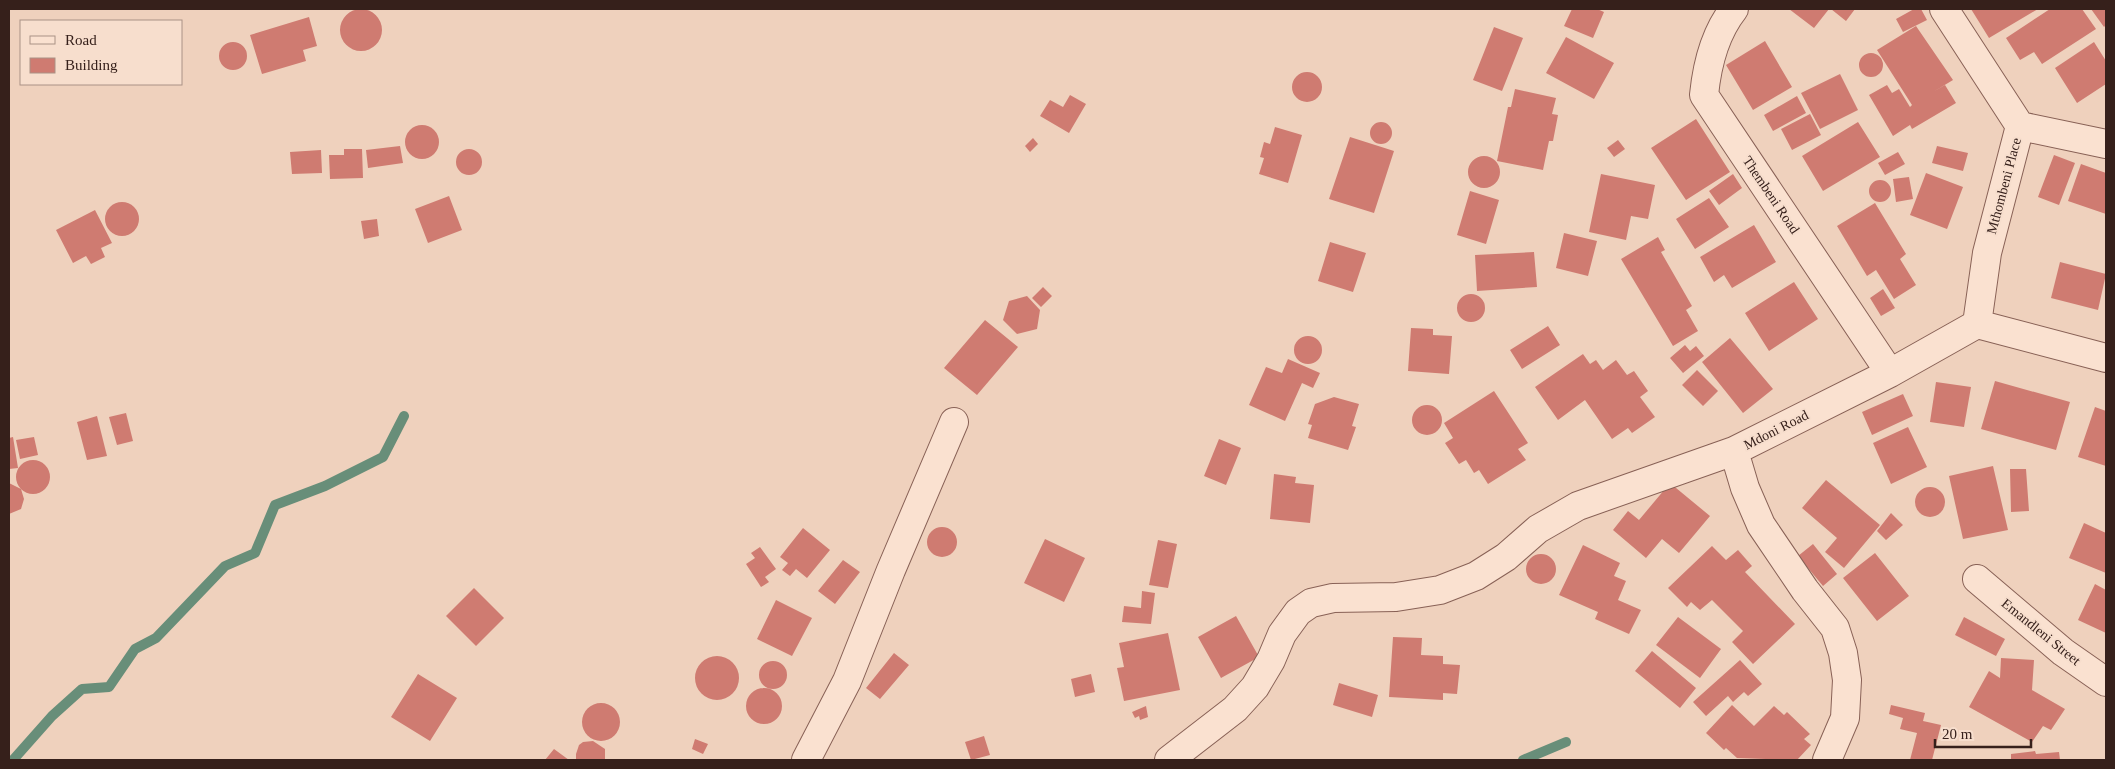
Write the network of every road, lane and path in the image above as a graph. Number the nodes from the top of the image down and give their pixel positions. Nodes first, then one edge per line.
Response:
1 (1734, 9) edge
2 (1944, 9) edge
3 (2020, 126) junction
4 (2106, 144) edge
5 (1977, 324) junction
6 (2106, 358) edge
7 (1890, 373) junction
8 (954, 422) dead end
9 (1734, 451) junction
10 (1977, 579) dead end
11 (2106, 682) edge
12 (806, 760) edge
13 (1169, 760) edge
14 (1827, 760) edge

1 - 7 street, Thembeni Road
2 - 3 street, Mthombeni Place
3 - 4 street
3 - 5 street, Mthombeni Place
5 - 6 street
5 - 7 street, Mdoni Road
7 - 9 street, Mdoni Road
8 - 12 street
9 - 13 street
9 - 14 street, Mdoni Road
10 - 11 street, Emandleni Street

